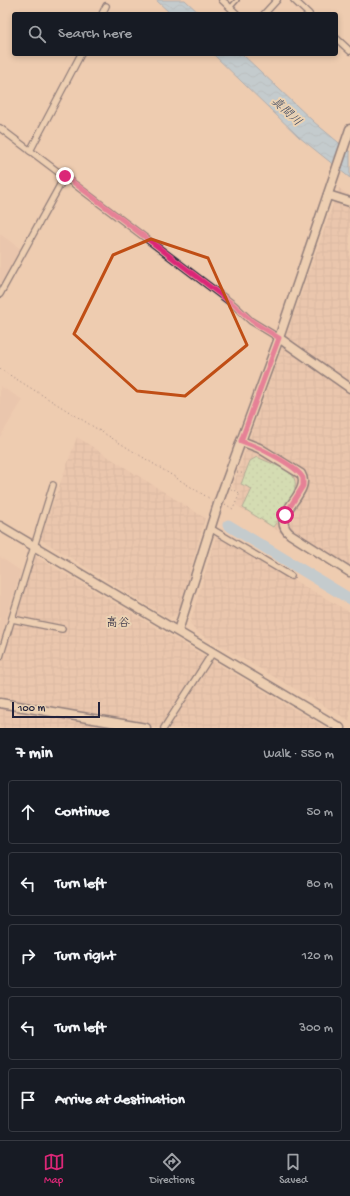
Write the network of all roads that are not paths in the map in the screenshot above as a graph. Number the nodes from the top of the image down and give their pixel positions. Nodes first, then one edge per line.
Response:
1 (222, 0) edge
2 (237, 0) edge
3 (277, 0) edge
4 (294, 0) edge
5 (106, 6) dead end
6 (230, 8) junction
7 (103, 12) edge
8 (235, 12) edge
9 (266, 12) edge
10 (307, 12) edge
11 (338, 40) edge
12 (350, 51) edge
13 (80, 56) edge
14 (0, 128) edge
15 (350, 129) edge
16 (30, 150) junction
17 (65, 176) junction
18 (328, 195) junction
19 (350, 202) edge
20 (0, 294) edge
21 (279, 338) junction
22 (350, 388) edge
23 (241, 441) junction
24 (53, 485) dead end
25 (0, 526) edge
26 (210, 528) junction
27 (33, 546) junction
28 (350, 572) edge
29 (291, 576) dead end
30 (12, 619) junction
31 (62, 629) dead end
32 (178, 631) junction
33 (213, 652) junction
34 (0, 657) edge
35 (0, 703) edge
36 (329, 725) edge
37 (146, 728) edge
38 (164, 728) edge
39 (340, 728) edge

1 - 6 street
2 - 6 lane
3 - 9 street
4 - 10 street
5 - 7 street
6 - 8 street
11 - 12 street
13 - 16 street
14 - 16 street
15 - 18 street
16 - 17 street
17 - 20 street
17 - 21 street
18 - 19 street
18 - 21 street
21 - 22 street
21 - 23 street
23 - 26 street
23 - 28 street
24 - 27 street
25 - 27 street
26 - 29 street
26 - 32 street
27 - 30 street
27 - 32 street
30 - 31 street
30 - 34 street
32 - 33 street
33 - 36 street
33 - 38 street
35 - 37 street
36 - 39 street

